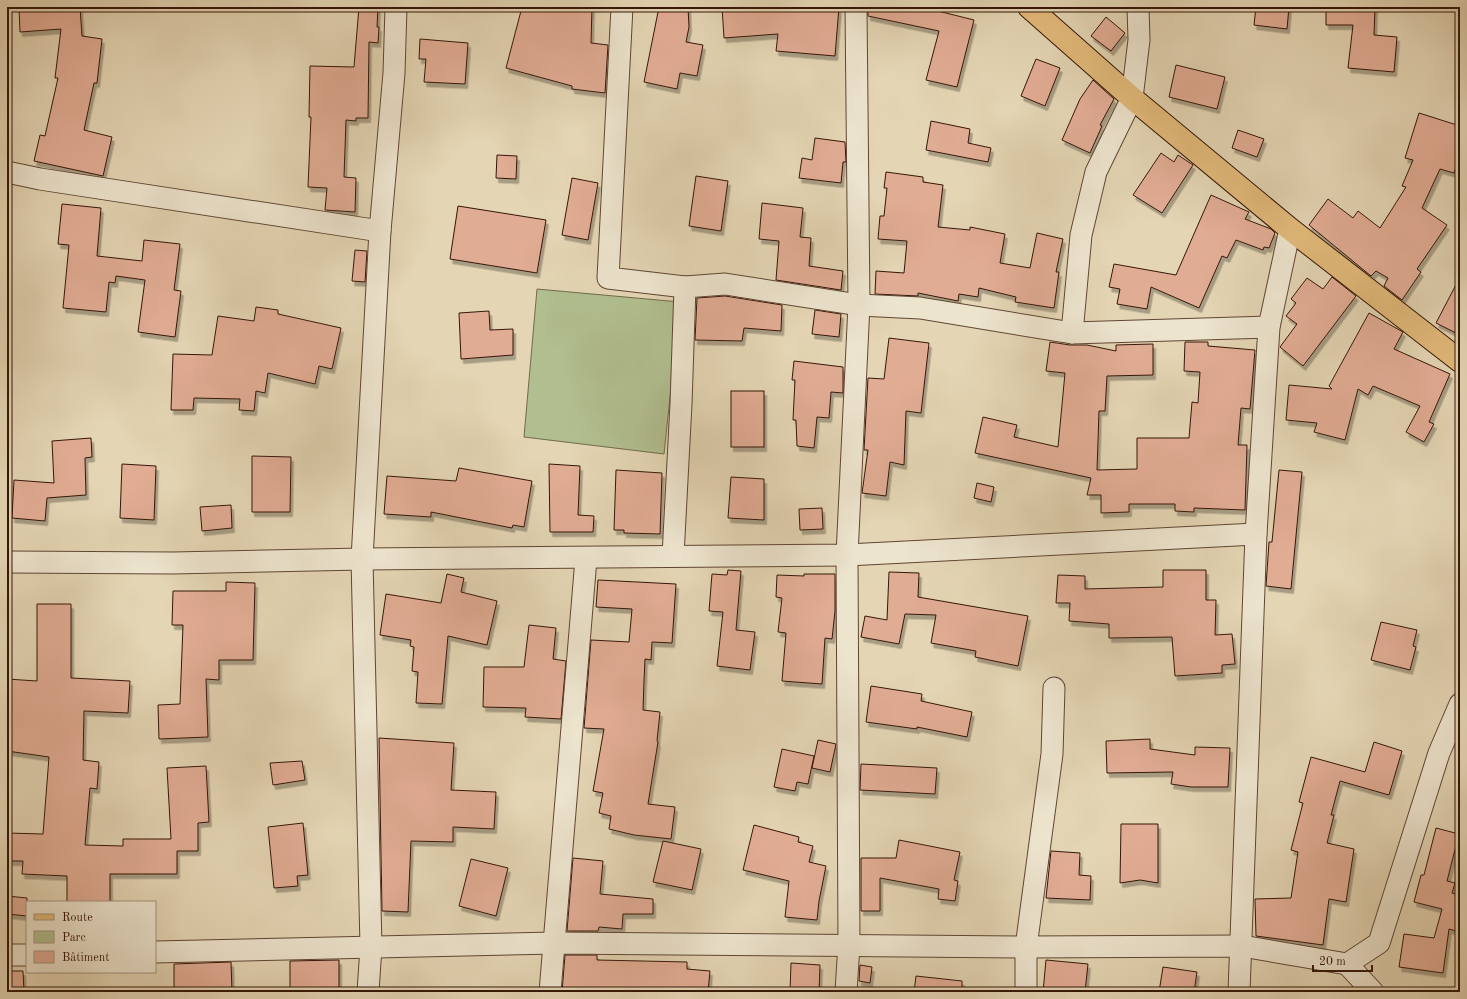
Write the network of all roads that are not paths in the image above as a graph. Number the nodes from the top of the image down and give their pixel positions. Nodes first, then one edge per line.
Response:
1 (396, 7) edge
2 (622, 7) edge
3 (856, 7) edge
4 (1029, 7) edge
5 (1138, 7) edge
6 (1132, 98) junction
7 (7, 172) edge
8 (1290, 229) junction
9 (380, 231) junction
10 (684, 286) junction
11 (859, 305) junction
12 (1269, 327) junction
13 (1072, 333) junction
14 (1460, 361) edge
15 (1256, 534) junction
16 (673, 556) junction
17 (847, 556) junction
18 (586, 558) junction
19 (362, 559) junction
20 (7, 562) edge
21 (1054, 688) dead end
22 (1460, 704) edge
23 (555, 943) junction
24 (849, 944) junction
25 (1026, 946) junction
26 (1242, 946) junction
27 (371, 947) junction
28 (156, 952) edge
29 (7, 955) edge
30 (26, 955) edge
31 (1347, 964) junction
32 (368, 992) edge
33 (550, 992) edge
34 (846, 992) edge
35 (1026, 992) edge
36 (1239, 992) edge
37 (1373, 992) edge

1 - 9 street
2 - 10 street
3 - 11 street
4 - 6 main road
5 - 6 street
6 - 8 main road
6 - 13 street
7 - 9 street
8 - 12 street
8 - 14 main road
9 - 19 street
10 - 11 street
10 - 16 street
11 - 13 street
11 - 17 street
12 - 13 street
12 - 15 street
15 - 17 street
15 - 26 street
16 - 17 street
16 - 18 street
17 - 24 street
18 - 19 street
18 - 23 street
19 - 20 street
19 - 27 street
21 - 25 street
22 - 31 street
23 - 24 street
23 - 27 street
23 - 33 street
24 - 25 street
24 - 34 street
25 - 26 street
25 - 35 street
26 - 31 street
26 - 36 street
27 - 28 street
27 - 32 street
29 - 30 street
31 - 37 street

